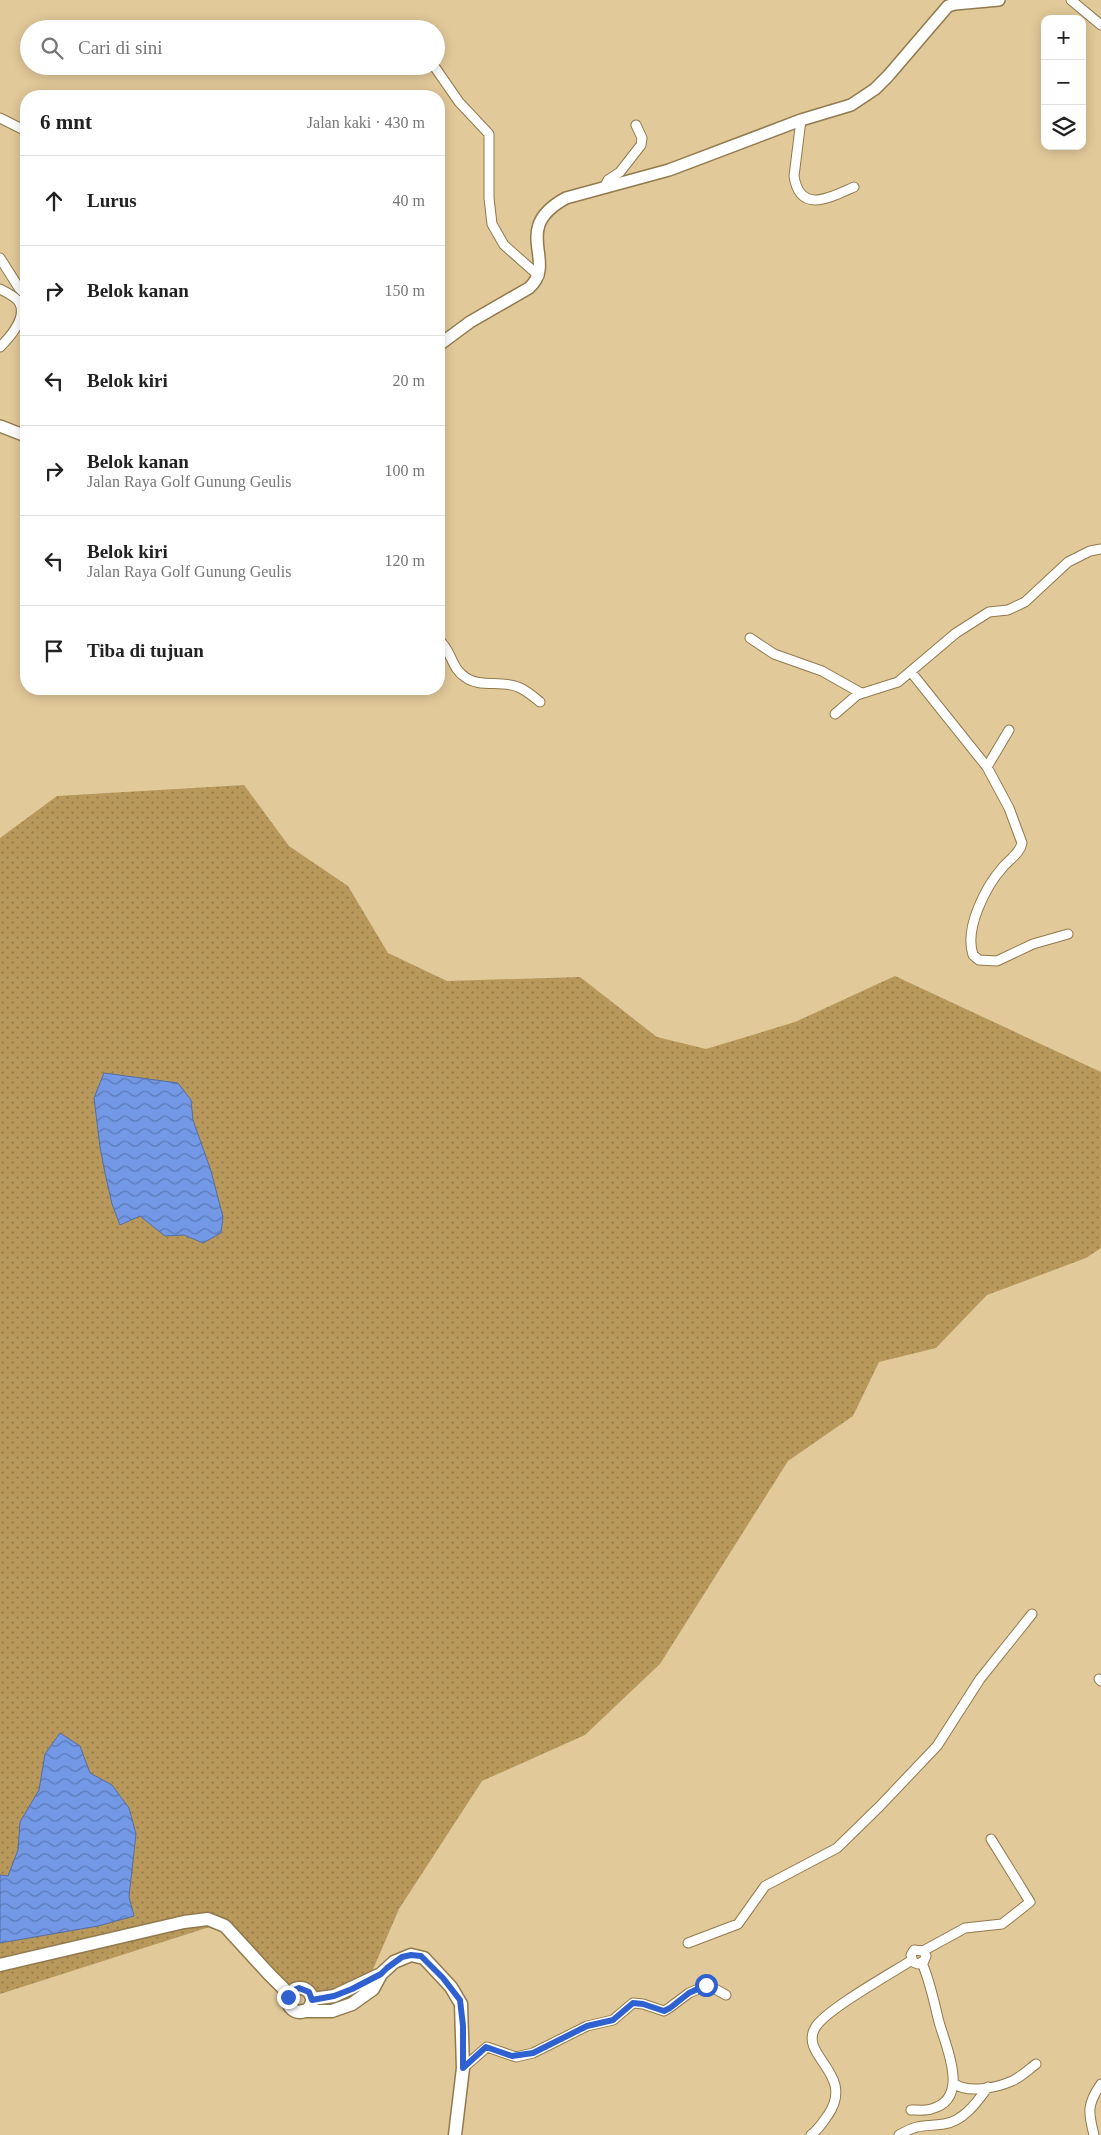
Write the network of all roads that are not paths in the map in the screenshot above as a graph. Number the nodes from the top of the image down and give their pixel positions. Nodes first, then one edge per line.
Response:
1 (999, 0) edge
2 (1071, 0) edge
3 (953, 2) edge
4 (1101, 25) edge
5 (442, 75) edge
6 (0, 118) edge
7 (801, 120) junction
8 (636, 125) dead end
9 (20, 128) edge
10 (854, 186) dead end
11 (604, 188) junction
12 (0, 258) edge
13 (539, 276) junction
14 (0, 289) edge
15 (20, 292) edge
16 (20, 296) edge
17 (20, 311) edge
18 (445, 341) edge
19 (0, 347) edge
20 (0, 426) edge
21 (20, 434) edge
22 (1101, 549) edge
23 (750, 638) dead end
24 (445, 646) edge
25 (911, 672) junction
26 (861, 693) junction
27 (540, 702) dead end
28 (835, 714) dead end
29 (1009, 730) dead end
30 (987, 767) junction
31 (1068, 934) dead end
32 (1032, 1614) dead end
33 (991, 1839) dead end
34 (688, 1943) dead end
35 (923, 1951) junction
36 (912, 1960) junction
37 (922, 1963) junction
38 (0, 1966) edge
39 (381, 1974) junction
40 (290, 1994) junction
41 (726, 1995) dead end
42 (312, 2000) junction
43 (302, 2011) junction
44 (1036, 2064) dead end
45 (463, 2068) junction
46 (953, 2083) junction
47 (1101, 2084) edge
48 (988, 2087) junction
49 (911, 2110) dead end
50 (455, 2135) edge
51 (811, 2135) edge
52 (899, 2135) edge
53 (1094, 2135) edge

1 - 3 street
2 - 4 street
3 - 7 street
5 - 13 street
6 - 9 street
7 - 10 street
7 - 11 street
8 - 11 street
11 - 13 street
12 - 15 street
13 - 18 street
14 - 16 street
17 - 19 street
20 - 21 street
22 - 25 street
23 - 26 street
24 - 27 street
25 - 26 street
25 - 30 street
26 - 28 street
29 - 30 street
30 - 31 street
32 - 34 street
33 - 35 street
35 - 36 street
35 - 37 street
36 - 37 street
36 - 51 street
37 - 46 street
38 - 40 main road
39 - 42 main road
39 - 43 main road
39 - 45 main road
40 - 42 main road
40 - 43 main road
41 - 45 street
42 - 43 main road
44 - 48 street
45 - 50 main road
46 - 48 street
46 - 49 street
47 - 53 street
48 - 52 street

